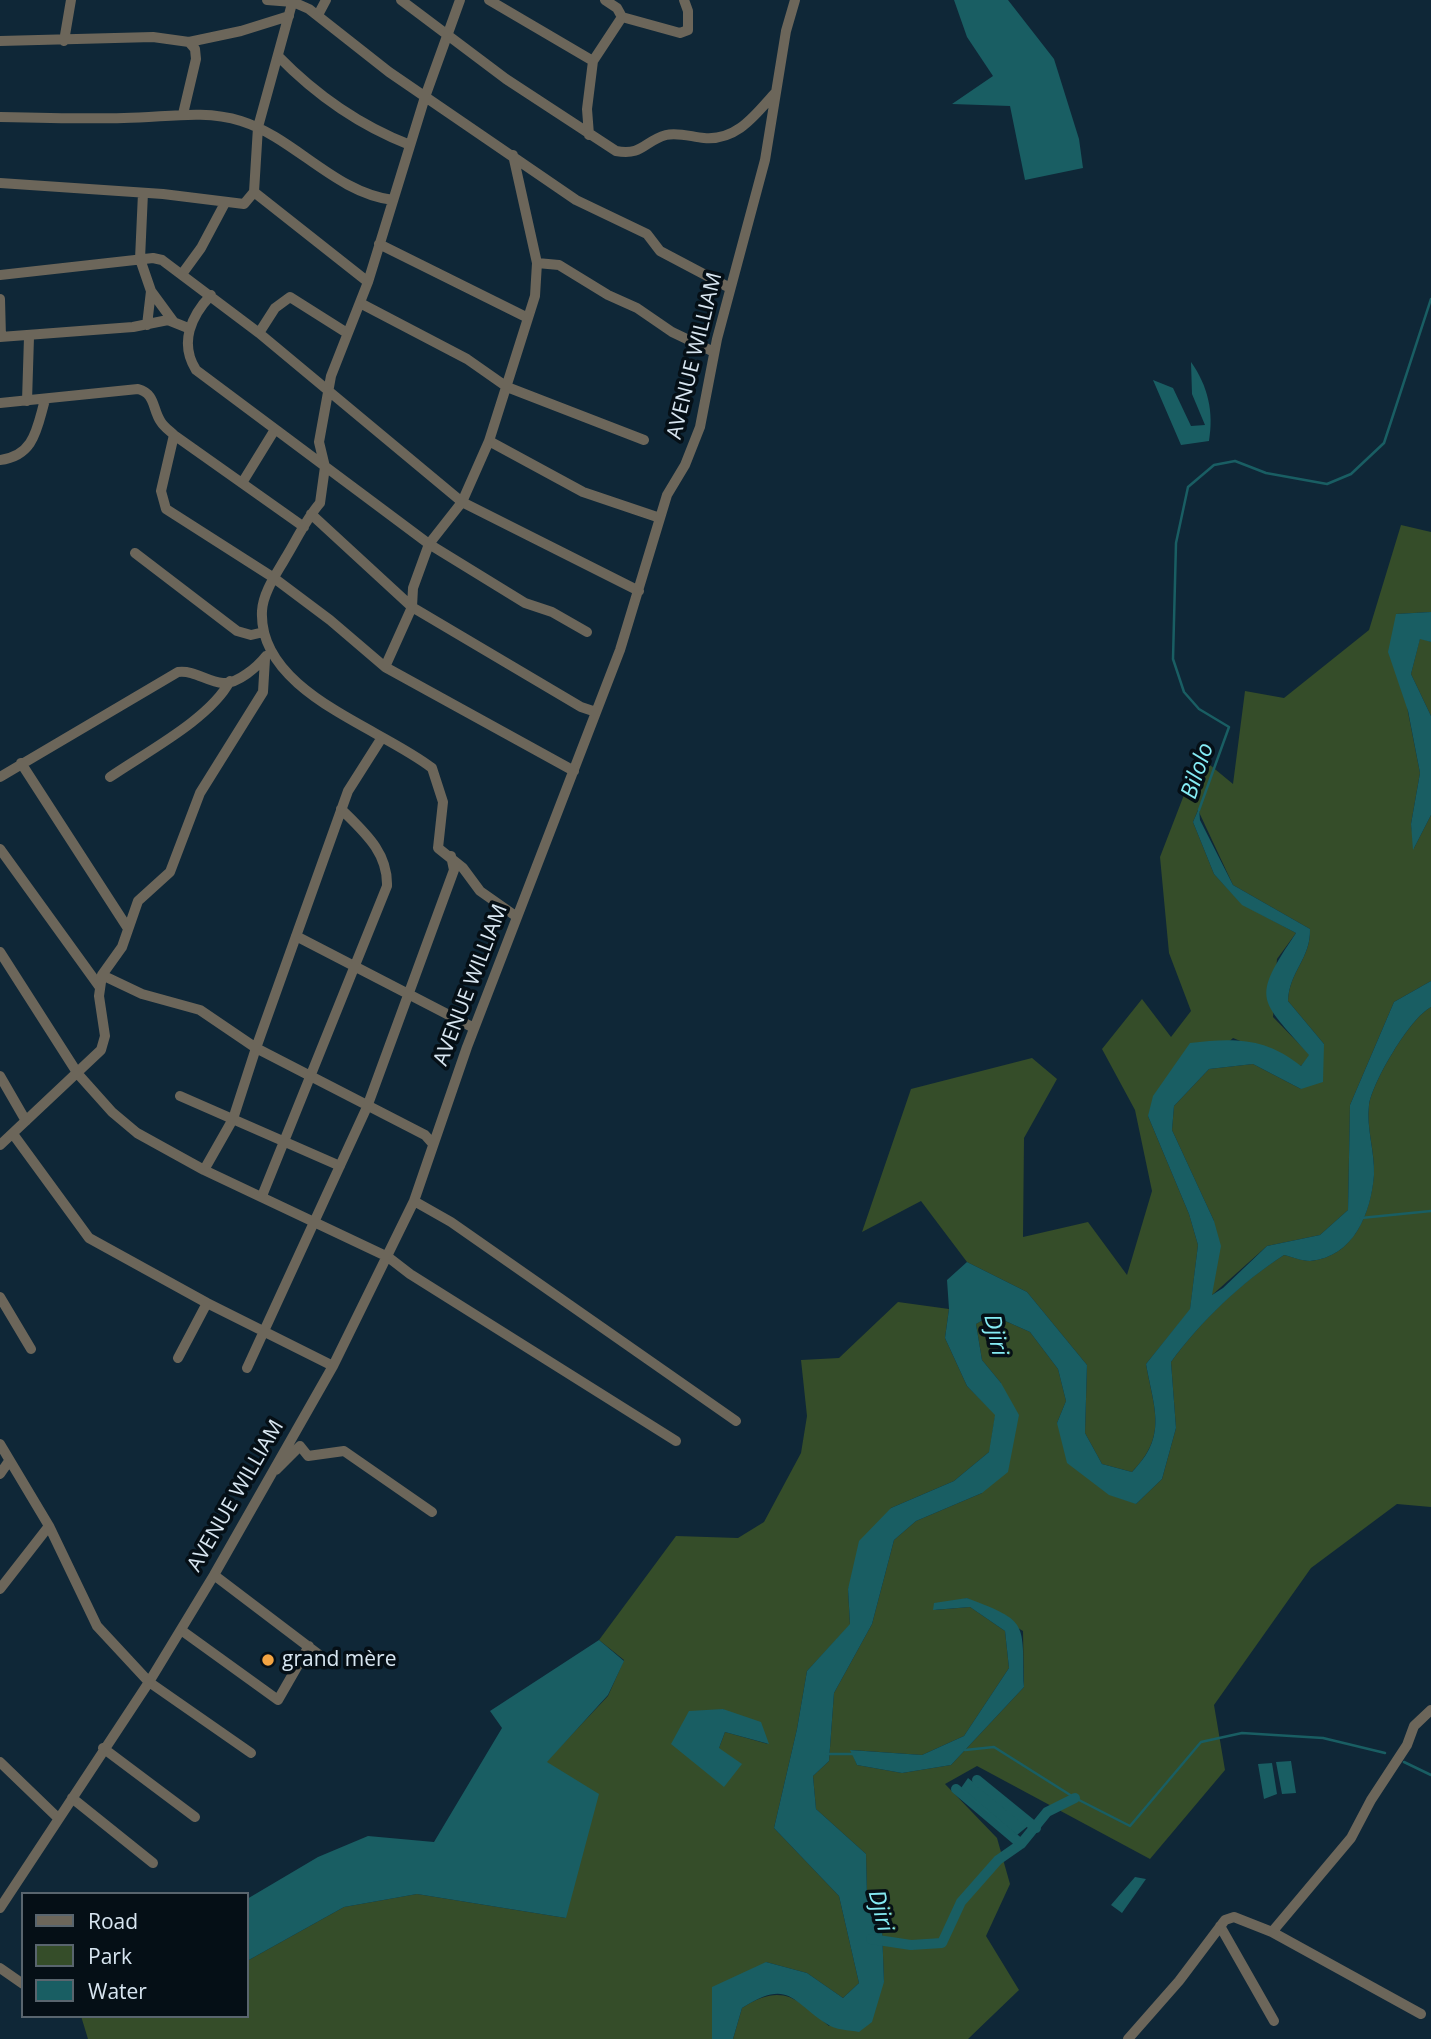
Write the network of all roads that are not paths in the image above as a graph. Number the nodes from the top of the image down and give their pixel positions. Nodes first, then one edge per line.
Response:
1 (71, 0) edge
2 (267, 0) edge
3 (326, 0) edge
4 (401, 0) edge
5 (460, 0) edge
6 (489, 0) edge
7 (605, 0) edge
8 (684, 0) edge
9 (795, 0) edge
10 (293, 1) edge
11 (318, 15) junction
12 (289, 16) junction
13 (622, 17) junction
14 (448, 34) junction
15 (0, 41) edge
16 (64, 41) junction
17 (189, 42) junction
18 (278, 56) junction
19 (593, 61) junction
20 (777, 91) junction
21 (425, 97) junction
22 (183, 114) junction
23 (0, 117) edge
24 (258, 127) junction
25 (589, 135) junction
26 (410, 145) junction
27 (513, 155) junction
28 (0, 183) edge
29 (254, 192) junction
30 (143, 193) junction
31 (393, 200) junction
32 (225, 203) junction
33 (379, 244) junction
34 (140, 259) junction
35 (537, 263) junction
36 (182, 274) junction
37 (0, 275) edge
38 (368, 282) junction
39 (730, 288) junction
40 (151, 291) junction
41 (211, 295) junction
42 (0, 299) edge
43 (360, 303) junction
44 (528, 318) junction
45 (173, 321) junction
46 (147, 325) junction
47 (188, 328) junction
48 (259, 333) junction
49 (347, 333) junction
50 (0, 337) edge
51 (29, 337) junction
52 (715, 352) junction
53 (507, 387) junction
54 (328, 390) junction
55 (45, 400) junction
56 (27, 401) junction
57 (0, 403) edge
58 (274, 431) junction
59 (174, 435) junction
60 (644, 440) dead end
61 (489, 441) junction
62 (0, 460) edge
63 (325, 467) junction
64 (242, 483) junction
65 (462, 502) junction
66 (311, 514) junction
67 (660, 518) junction
68 (304, 527) junction
69 (429, 544) junction
70 (135, 553) dead end
71 (274, 578) junction
72 (639, 591) junction
73 (412, 607) junction
74 (264, 632) junction
75 (587, 632) dead end
76 (269, 647) junction
77 (265, 659) junction
78 (385, 667) junction
79 (230, 681) junction
80 (596, 712) junction
81 (382, 739) junction
82 (21, 763) junction
83 (574, 771) junction
84 (0, 777) edge
85 (110, 777) dead end
86 (341, 809) junction
87 (0, 849) edge
88 (451, 856) junction
89 (517, 917) junction
90 (127, 927) junction
91 (296, 936) junction
92 (0, 952) edge
93 (356, 964) junction
94 (102, 975) junction
95 (99, 986) junction
96 (409, 994) junction
97 (474, 1028) junction
98 (256, 1048) junction
99 (78, 1074) junction
100 (0, 1076) edge
101 (309, 1076) junction
102 (180, 1096) dead end
103 (367, 1107) junction
104 (233, 1119) junction
105 (26, 1121) junction
106 (13, 1134) junction
107 (284, 1140) junction
108 (433, 1144) junction
109 (0, 1145) edge
110 (340, 1166) junction
111 (204, 1170) junction
112 (262, 1196) junction
113 (414, 1201) junction
114 (314, 1223) junction
115 (388, 1257) junction
116 (0, 1297) edge
117 (207, 1303) junction
118 (266, 1330) junction
119 (31, 1349) dead end
120 (177, 1358) dead end
121 (333, 1366) junction
122 (247, 1368) dead end
123 (736, 1421) dead end
124 (676, 1441) dead end
125 (0, 1444) edge
126 (9, 1461) junction
127 (0, 1474) edge
128 (269, 1476) junction
129 (432, 1511) dead end
130 (49, 1526) junction
131 (214, 1575) junction
132 (0, 1589) edge
133 (181, 1630) junction
134 (309, 1646) junction
135 (322, 1657) dead end
136 (149, 1682) junction
137 (1431, 1710) edge
138 (103, 1748) junction
139 (251, 1752) dead end
140 (0, 1762) edge
141 (72, 1798) junction
142 (195, 1817) dead end
143 (58, 1818) junction
144 (153, 1863) dead end
145 (0, 1908) edge
146 (1220, 1926) junction
147 (1272, 1932) junction
148 (0, 1968) edge
149 (21, 1983) edge
150 (1421, 2014) dead end
151 (1274, 2021) dead end
152 (1128, 2039) edge

1 - 16 street
2 - 10 street
3 - 11 street
4 - 14 street
5 - 14 street
6 - 19 street
7 - 13 street
8 - 13 street
9 - 20 street, AVENUE WILLIAM
10 - 11 street
10 - 12 street
11 - 21 street
12 - 17 street
12 - 18 street
13 - 19 street
14 - 21 street
14 - 25 street
15 - 16 street
16 - 17 street
17 - 22 street
18 - 24 street
18 - 26 street
19 - 25 street
20 - 25 street
20 - 39 street, AVENUE WILLIAM
21 - 26 street
21 - 27 street
22 - 23 street
22 - 24 street
24 - 29 street
24 - 31 street
26 - 31 street
27 - 35 street
27 - 39 street
28 - 30 street
29 - 32 street
29 - 38 street
30 - 32 street
30 - 34 street
31 - 33 street
32 - 36 street
33 - 38 street
33 - 44 street
34 - 36 street
34 - 37 street
34 - 40 street
35 - 44 street
35 - 52 street
36 - 41 street
38 - 43 street
39 - 52 street, AVENUE WILLIAM
40 - 45 street
40 - 46 street
41 - 47 street
41 - 48 street
42 - 50 street
43 - 49 street
43 - 53 street
44 - 53 street
45 - 46 street
45 - 47 street
46 - 51 street
47 - 58 street
48 - 49 street
48 - 54 street
49 - 54 street
50 - 51 street
51 - 56 street
52 - 67 street, AVENUE WILLIAM
53 - 60 street
53 - 61 street
54 - 63 street
54 - 65 street
55 - 56 street
55 - 59 street
55 - 62 street
56 - 57 street
58 - 63 street
58 - 64 street
59 - 64 street
59 - 71 street
61 - 65 street
61 - 67 street
63 - 66 street
63 - 69 street
64 - 68 street
65 - 69 street
65 - 72 street
66 - 68 street
66 - 73 street
67 - 72 street, AVENUE WILLIAM
68 - 71 street
69 - 73 street
69 - 75 street
70 - 74 street
71 - 74 street
71 - 78 street
72 - 80 street, AVENUE WILLIAM
73 - 78 street
73 - 80 street
74 - 76 street
76 - 77 street
76 - 81 street
77 - 79 street
77 - 90 street
78 - 83 street
79 - 82 street
79 - 85 street
80 - 83 street, AVENUE WILLIAM
81 - 86 street
81 - 88 street
82 - 84 street
82 - 90 street
83 - 89 street, AVENUE WILLIAM
86 - 91 street
86 - 93 street
87 - 95 street
88 - 89 street
88 - 96 street
89 - 97 street, AVENUE WILLIAM
90 - 94 street
91 - 93 street
91 - 98 street
92 - 99 street
93 - 96 street
93 - 101 street
94 - 95 street
94 - 98 street
95 - 99 street
96 - 97 street
96 - 103 street
97 - 108 street, AVENUE WILLIAM
98 - 101 street
98 - 104 street
99 - 105 street
99 - 111 street
100 - 105 street
101 - 103 street
101 - 107 street
102 - 104 street
103 - 108 street
103 - 110 street
104 - 107 street
104 - 111 street
105 - 106 street
106 - 109 street
106 - 117 street
107 - 110 street
107 - 112 street
108 - 113 street, AVENUE WILLIAM
110 - 114 street
111 - 112 street
112 - 114 street
113 - 115 street, AVENUE WILLIAM
113 - 123 street
114 - 115 street
114 - 118 street
115 - 121 street, AVENUE WILLIAM
115 - 124 street
116 - 119 street
117 - 118 street
117 - 120 street
118 - 121 street
118 - 122 street
121 - 128 street, AVENUE WILLIAM
125 - 126 street
126 - 127 street
126 - 130 street
128 - 129 street
128 - 131 street, AVENUE WILLIAM
130 - 132 street
130 - 136 street
131 - 133 street, AVENUE WILLIAM
131 - 134 street
133 - 134 street
133 - 136 street, AVENUE WILLIAM
134 - 135 street
136 - 138 street, AVENUE WILLIAM
136 - 139 street
137 - 147 street
138 - 141 street, AVENUE WILLIAM
138 - 142 street
140 - 143 street
141 - 143 street, AVENUE WILLIAM
141 - 144 street
143 - 145 street, AVENUE WILLIAM
146 - 147 street
146 - 151 street
146 - 152 street
147 - 150 street
148 - 149 street

